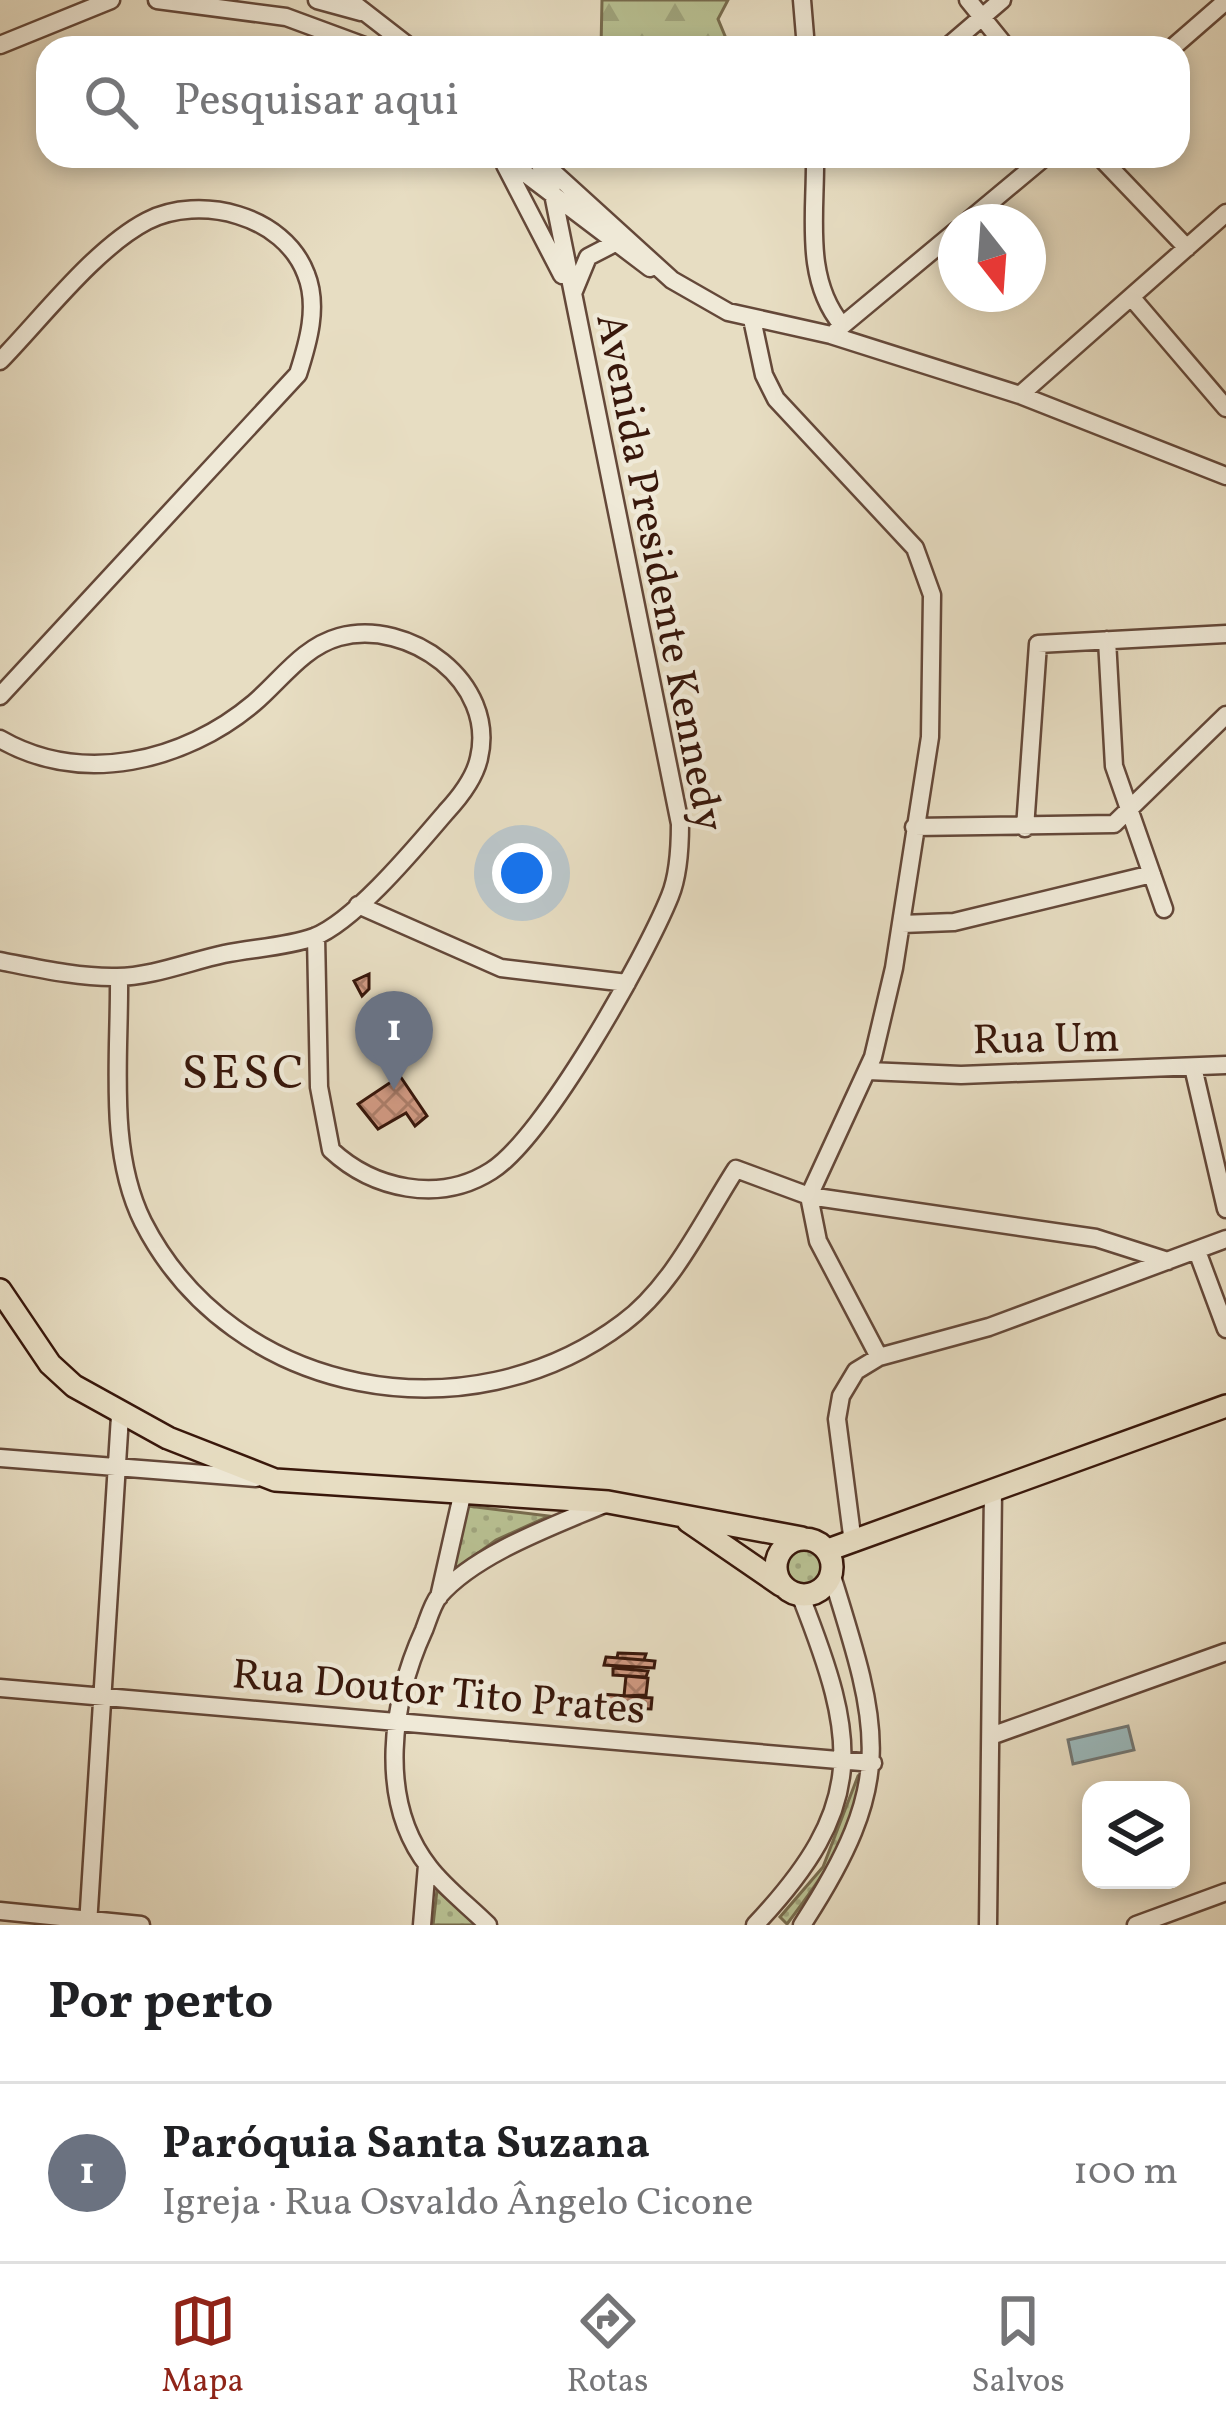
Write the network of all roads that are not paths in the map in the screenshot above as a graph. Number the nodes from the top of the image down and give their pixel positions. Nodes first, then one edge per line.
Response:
1 (111, 0) edge
2 (157, 0) edge
3 (317, 0) edge
4 (349, 0) edge
5 (802, 0) edge
6 (968, 0) edge
7 (1002, 0) edge
8 (1226, 2) edge
9 (368, 14) junction
10 (982, 17) junction
11 (384, 26) junction
12 (345, 36) edge
13 (378, 36) edge
14 (396, 36) edge
15 (805, 36) edge
16 (960, 36) edge
17 (997, 36) edge
18 (1186, 36) edge
19 (0, 45) edge
20 (507, 168) edge
21 (517, 168) edge
22 (541, 168) edge
23 (548, 168) edge
24 (816, 168) edge
25 (1032, 168) edge
26 (1110, 168) edge
27 (553, 194) junction
28 (989, 204) edge
29 (530, 206) junction
30 (1226, 213) edge
31 (603, 218) junction
32 (616, 243) junction
33 (938, 246) edge
34 (1187, 248) junction
35 (672, 280) junction
36 (573, 297) junction
37 (1132, 298) junction
38 (752, 319) junction
39 (837, 330) junction
40 (0, 361) edge
41 (1020, 395) junction
42 (1226, 408) edge
43 (1226, 476) edge
44 (1226, 634) edge
45 (1107, 640) junction
46 (0, 696) edge
47 (1226, 715) edge
48 (0, 739) edge
49 (1131, 812) junction
50 (914, 827) junction
51 (1025, 828) junction
52 (1152, 874) junction
53 (358, 904) junction
54 (1164, 909) dead end
55 (902, 924) junction
56 (316, 936) junction
57 (0, 961) edge
58 (119, 978) junction
59 (627, 983) junction
60 (1226, 1065) edge
61 (1192, 1067) junction
62 (868, 1071) junction
63 (809, 1196) junction
64 (1226, 1209) edge
65 (1226, 1239) edge
66 (1197, 1251) junction
67 (1168, 1261) junction
68 (0, 1290) edge
69 (1226, 1329) edge
70 (879, 1357) junction
71 (1226, 1406) edge
72 (120, 1416) junction
73 (0, 1458) edge
74 (119, 1468) junction
75 (275, 1480) junction
76 (463, 1490) junction
77 (993, 1490) junction
78 (608, 1502) junction
79 (678, 1514) junction
80 (802, 1538) junction
81 (853, 1543) junction
82 (828, 1550) junction
83 (832, 1576) junction
84 (794, 1593) junction
85 (439, 1597) junction
86 (1226, 1652) edge
87 (0, 1688) edge
88 (106, 1696) junction
89 (394, 1723) junction
90 (991, 1736) junction
91 (845, 1761) junction
92 (873, 1763) junction
93 (427, 1865) junction
94 (1226, 1892) edge
95 (0, 1911) edge
96 (88, 1922) edge
97 (142, 1925) edge
98 (422, 1925) edge
99 (488, 1925) edge
100 (754, 1925) edge
101 (802, 1925) edge
102 (988, 1925) edge
103 (1136, 1925) edge

1 - 19 street
2 - 12 street
3 - 9 street
4 - 9 street
5 - 15 street
6 - 10 street
7 - 10 street
8 - 18 street
9 - 11 street
10 - 16 street
10 - 17 street
11 - 13 street
11 - 14 street
20 - 29 street, Avenida Presidente Kennedy
21 - 27 street
22 - 27 street, Avenida Presidente Kennedy
23 - 31 street
24 - 39 street
25 - 28 street
26 - 34 street
27 - 29 street
27 - 31 street
27 - 32 street
27 - 36 street, Avenida Presidente Kennedy
29 - 36 street, Avenida Presidente Kennedy
30 - 34 street
31 - 35 street
32 - 35 street
32 - 36 street
33 - 39 street
34 - 37 street
35 - 38 street
36 - 59 street, Avenida Presidente Kennedy
37 - 41 street
37 - 42 street
38 - 39 street
38 - 50 street
39 - 41 street
40 - 46 street
41 - 43 street
44 - 45 street
45 - 49 street
45 - 51 street
47 - 49 street
48 - 53 street
49 - 51 street
49 - 52 street
50 - 51 street
50 - 55 street
52 - 54 street
52 - 55 street
53 - 56 street
53 - 59 street
55 - 62 street
56 - 58 street
56 - 59 street, Avenida Presidente Kennedy
57 - 58 street
58 - 63 street
60 - 61 street, Rua Um
61 - 62 street, Rua Um
61 - 64 street
62 - 63 street
63 - 67 street
63 - 70 street
65 - 66 street
66 - 67 street
66 - 69 street
67 - 70 street
68 - 72 main road
70 - 81 street
71 - 77 main road
72 - 74 street
72 - 75 main road
73 - 74 street
74 - 75 street
74 - 88 street
75 - 76 main road
76 - 78 main road
76 - 85 street
77 - 81 main road
77 - 90 street
78 - 79 main road
78 - 85 street
79 - 80 main road
79 - 84 main road
80 - 82 main road
80 - 84 main road
81 - 82 main road
82 - 83 main road
83 - 84 main road
83 - 92 street
84 - 91 street
85 - 89 street
86 - 90 street
87 - 88 street, Rua Doutor Tito Prates
88 - 89 street, Rua Doutor Tito Prates
88 - 96 street
89 - 91 street, Rua Doutor Tito Prates
89 - 93 street
90 - 102 street
91 - 92 street, Rua Doutor Tito Prates
91 - 100 street
92 - 101 street
93 - 98 street
93 - 99 street
94 - 103 street
95 - 96 street
96 - 97 street

